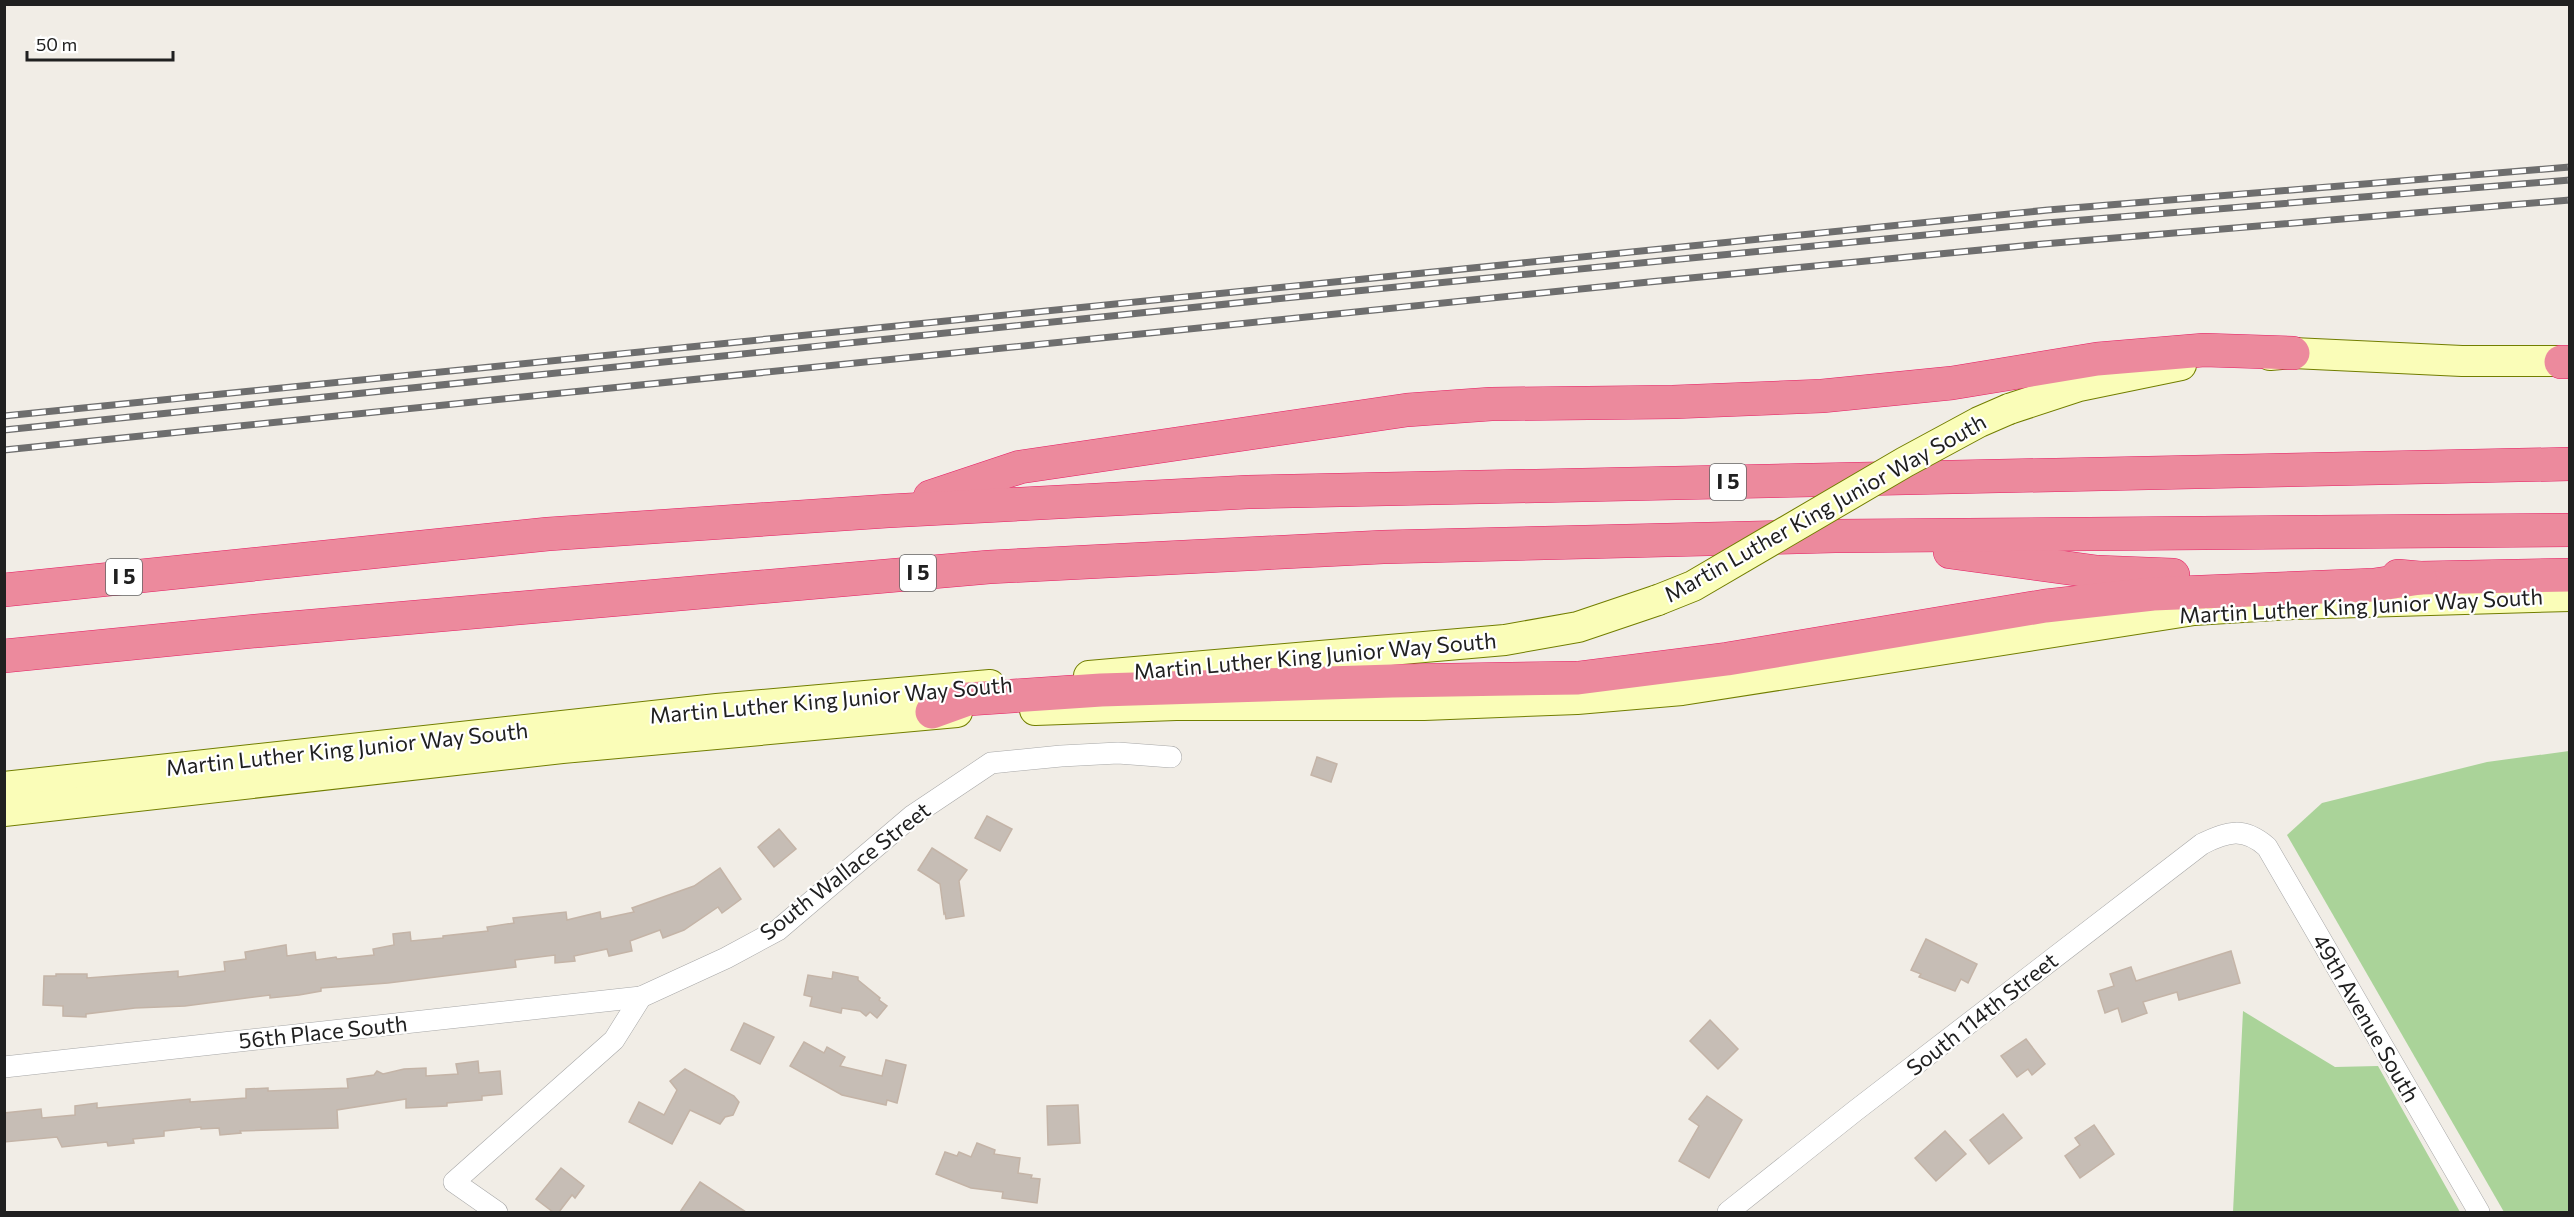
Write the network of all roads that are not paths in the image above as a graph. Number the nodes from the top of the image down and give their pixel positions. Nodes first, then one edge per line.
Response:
1 (2293, 352) junction
2 (2567, 362) edge
3 (2570, 464) edge
4 (888, 511) junction
5 (2570, 530) edge
6 (1835, 536) junction
7 (2570, 575) edge
8 (2420, 578) junction
9 (4, 590) edge
10 (2570, 596) edge
11 (4, 656) edge
12 (932, 712) junction
13 (1171, 757) dead end
14 (4, 787) edge
15 (4, 811) edge
16 (2244, 833) joint
17 (641, 997) junction
18 (4, 1067) edge
19 (497, 1212) edge
20 (1728, 1212) edge
21 (2480, 1212) edge

1 - 2 main road, Martin Luther King Junior Way South
1 - 4 highway
1 - 14 main road, Martin Luther King Junior Way South, bridge
3 - 4 highway, I 5
4 - 9 highway, I 5
5 - 6 highway, I 5
6 - 8 highway
6 - 11 highway, I 5
7 - 8 highway
8 - 12 highway
10 - 12 main road, Martin Luther King Junior Way South
12 - 15 main road, Martin Luther King Junior Way South
13 - 17 street, South Wallace Street
16 - 20 street, South 114th Street
16 - 21 street, 49th Avenue South
17 - 18 street, 56th Place South
17 - 19 street

